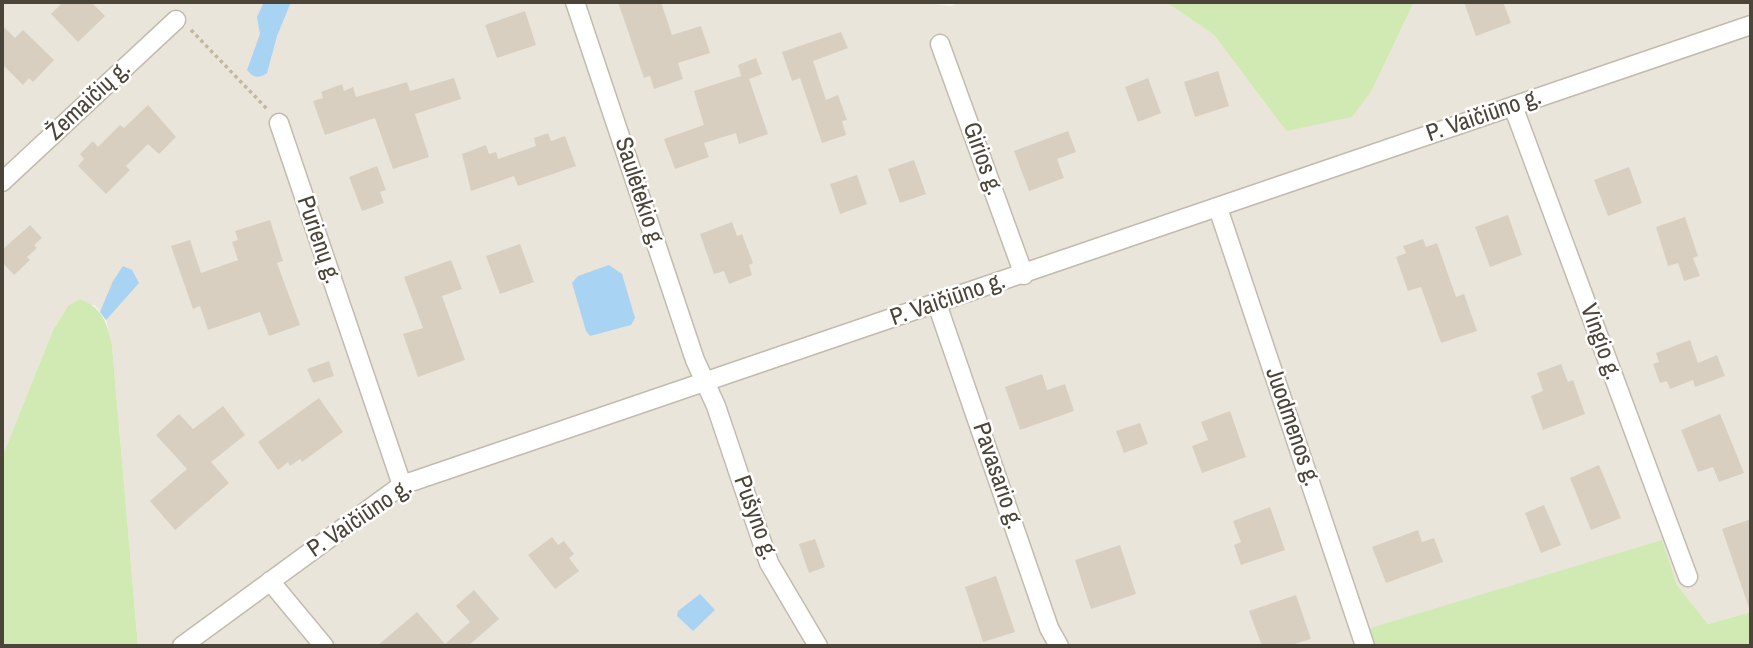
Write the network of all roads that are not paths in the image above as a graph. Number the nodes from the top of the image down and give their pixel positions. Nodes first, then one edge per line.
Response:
1 (575, 2) edge
2 (181, 23) road end
3 (1751, 25) edge
4 (940, 44) dead end
5 (1513, 106) junction
6 (279, 123) road end
7 (2, 183) edge
8 (1218, 208) junction
9 (1024, 275) junction
10 (937, 304) junction
11 (705, 383) junction
12 (402, 485) junction
13 (1688, 577) dead end
14 (271, 581) junction
15 (182, 646) edge
16 (324, 646) edge
17 (818, 646) edge
18 (1059, 646) edge
19 (1365, 646) edge

1 - 11 street, Saulėtekio g.
2 - 7 street, Žemaičių g.
3 - 5 street, P. Vaičiūno g.
4 - 9 street, Girios g.
5 - 8 street, P. Vaičiūno g.
5 - 13 street, Vingio g.
6 - 12 street, Purienų g.
8 - 9 street, P. Vaičiūno g.
8 - 19 street, Juodmenos g.
9 - 10 street, P. Vaičiūno g.
10 - 11 street, P. Vaičiūno g.
10 - 18 street, Pavasario g.
11 - 12 street, P. Vaičiūno g.
11 - 17 street, Pušyno g.
12 - 14 street, P. Vaičiūno g.
14 - 15 street, P. Vaičiūno g.
14 - 16 street

